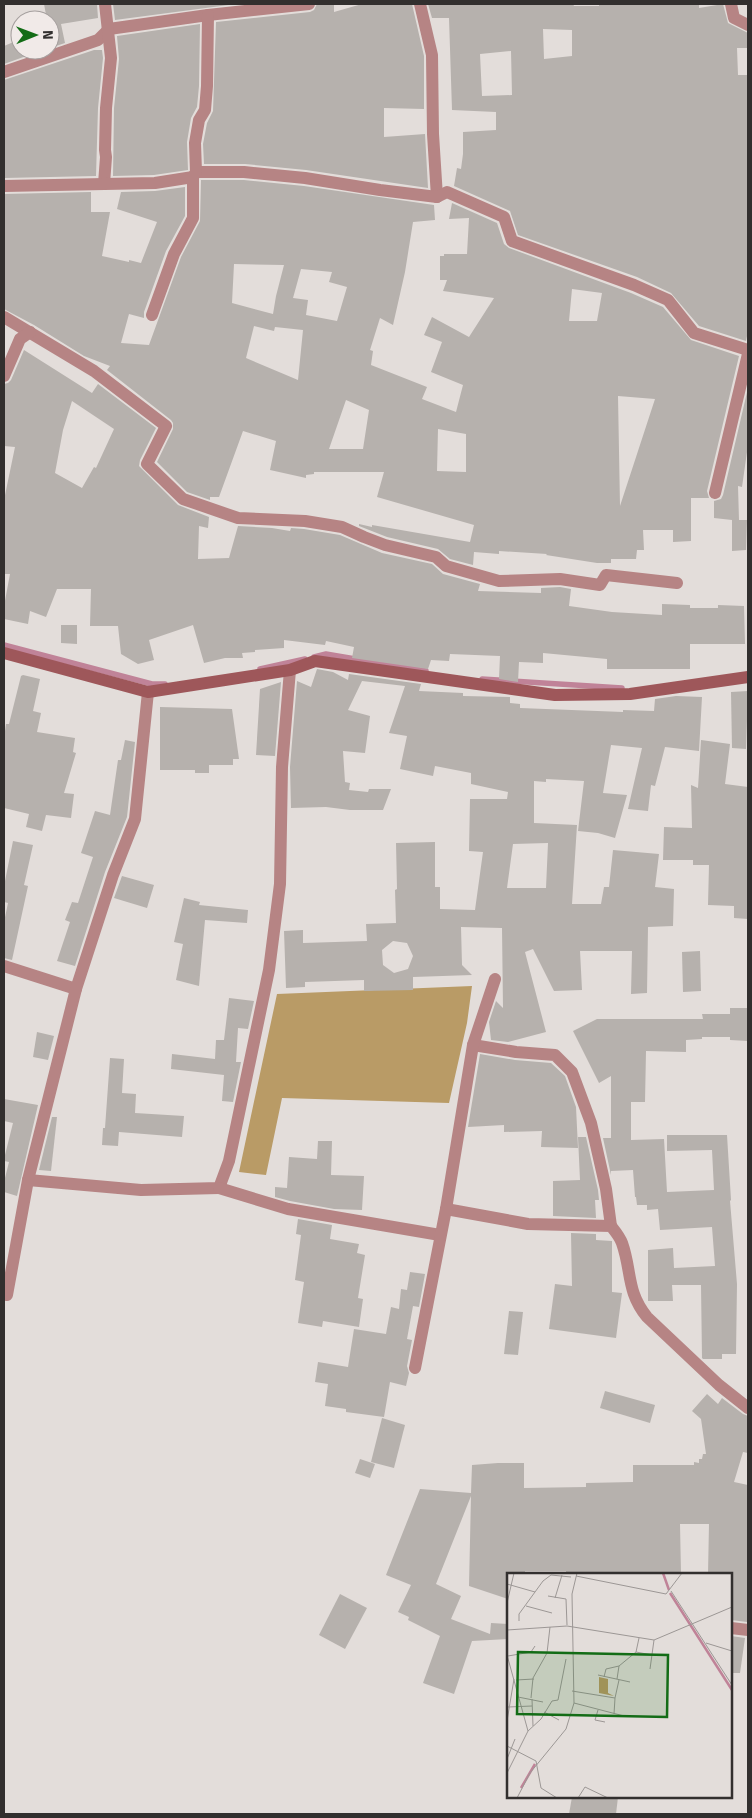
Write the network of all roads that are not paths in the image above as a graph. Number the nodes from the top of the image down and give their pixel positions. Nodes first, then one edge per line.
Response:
1 (106, 4) edge
2 (309, 4) edge
3 (420, 4) edge
4 (731, 4) edge
5 (208, 14) junction
6 (748, 25) edge
7 (109, 30) junction
8 (4, 72) edge
9 (194, 175) junction
10 (104, 184) junction
11 (4, 186) edge
12 (436, 197) junction
13 (152, 315) dead end
14 (4, 317) edge
15 (30, 332) junction
16 (748, 350) edge
17 (748, 354) edge
18 (4, 376) edge
19 (715, 493) dead end
20 (677, 584) dead end
21 (4, 652) edge
22 (290, 670) junction
23 (748, 677) edge
24 (148, 692) junction
25 (4, 966) edge
26 (495, 979) dead end
27 (76, 989) junction
28 (472, 1045) junction
29 (28, 1180) junction
30 (218, 1188) junction
31 (446, 1209) junction
32 (611, 1226) junction
33 (440, 1235) junction
34 (7, 1295) dead end
35 (415, 1368) dead end
36 (748, 1408) edge
37 (732, 1628) edge
38 (748, 1630) edge

1 - 7 street
2 - 5 street
3 - 12 street
4 - 6 street
5 - 7 street
5 - 9 street
7 - 8 street
7 - 10 street
9 - 10 street
9 - 12 street
9 - 13 street
10 - 11 street
12 - 16 street
14 - 15 street
15 - 18 street
15 - 20 street
17 - 19 street
21 - 24 street
22 - 23 street
22 - 24 street
22 - 30 street
24 - 27 street
25 - 27 street
26 - 28 street
27 - 29 street
28 - 31 street
28 - 32 street
29 - 30 street
29 - 34 street
30 - 33 street
31 - 32 street
31 - 33 street
32 - 36 street
33 - 35 street
37 - 38 street

